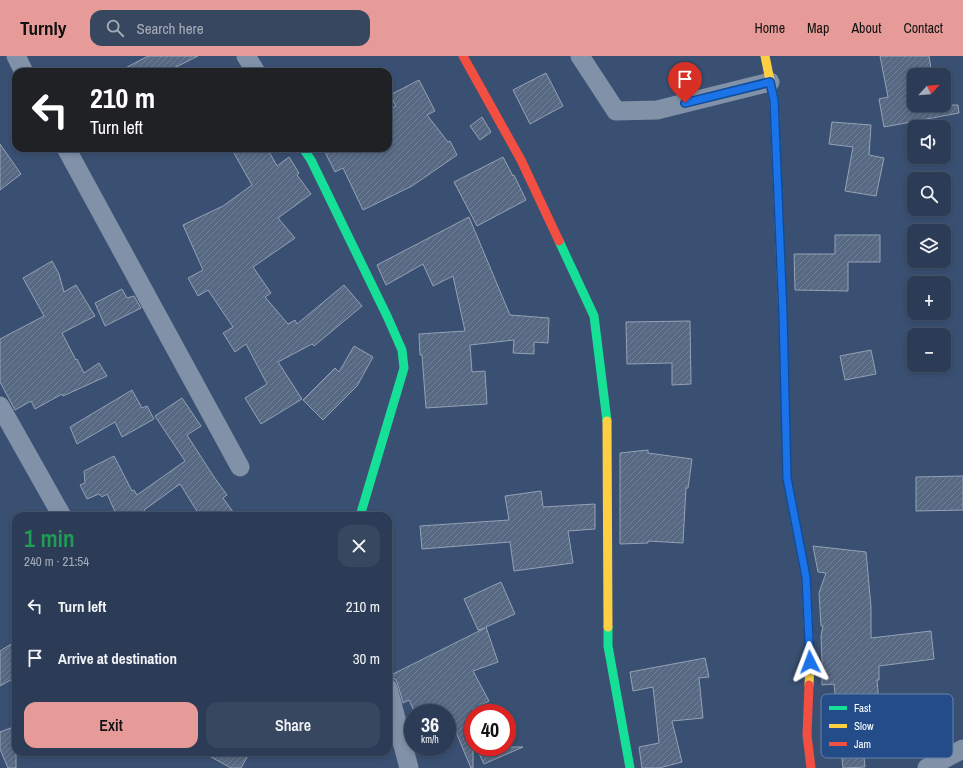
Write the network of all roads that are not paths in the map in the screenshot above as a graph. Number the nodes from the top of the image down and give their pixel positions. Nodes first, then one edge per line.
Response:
1 (16, 56) edge
2 (246, 56) edge
3 (463, 56) edge
4 (580, 56) edge
5 (765, 56) edge
6 (22, 68) edge
7 (254, 68) edge
8 (770, 82) junction
9 (68, 152) edge
10 (306, 152) edge
11 (0, 406) edge
12 (240, 467) dead end
13 (60, 512) edge
14 (361, 512) edge
15 (392, 704) edge
16 (963, 749) edge
17 (953, 754) edge
18 (946, 758) edge
19 (408, 768) edge
20 (630, 768) edge
21 (811, 768) edge
22 (927, 768) edge

1 - 6 street
2 - 7 street
3 - 20 street
4 - 8 street
5 - 8 street
8 - 21 street
9 - 12 street
10 - 14 street
11 - 13 street
15 - 19 street
16 - 17 street
18 - 22 street

